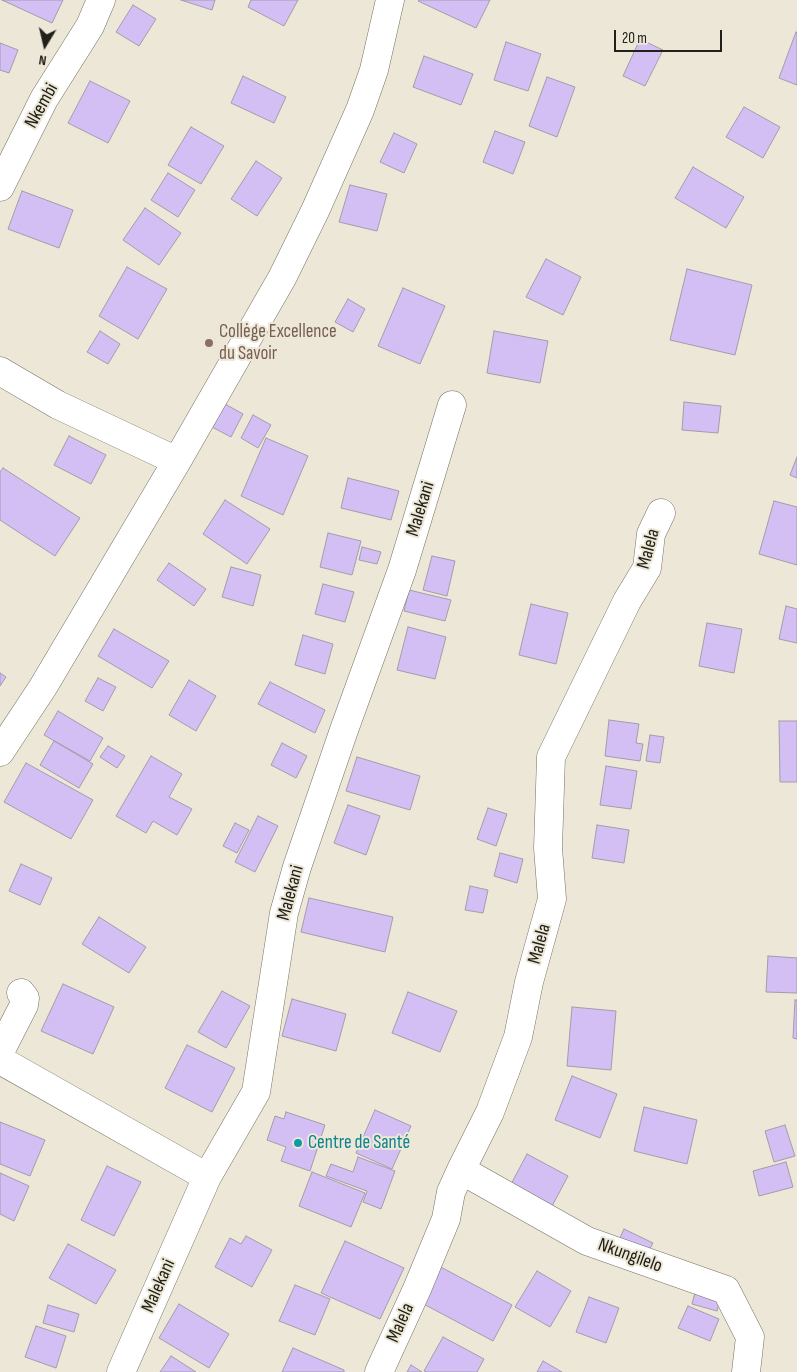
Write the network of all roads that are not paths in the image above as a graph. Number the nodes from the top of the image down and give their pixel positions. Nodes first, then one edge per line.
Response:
1 (101, 0) edge
2 (390, 0) edge
3 (0, 187) edge
4 (0, 371) edge
5 (452, 404) dead end
6 (177, 461) junction
7 (661, 513) dead end
8 (0, 752) edge
9 (21, 993) dead end
10 (0, 1052) edge
11 (0, 1060) edge
12 (461, 1170) junction
13 (208, 1177) junction
14 (121, 1372) edge
15 (379, 1372) edge
16 (746, 1372) edge

1 - 3 street, Nkembi
2 - 6 street
4 - 6 street
5 - 13 street, Malekani
6 - 8 street
7 - 12 street, Malela
9 - 10 street
11 - 13 street
12 - 15 street, Malela
12 - 16 street, Nkungilelo
13 - 14 street, Malekani

